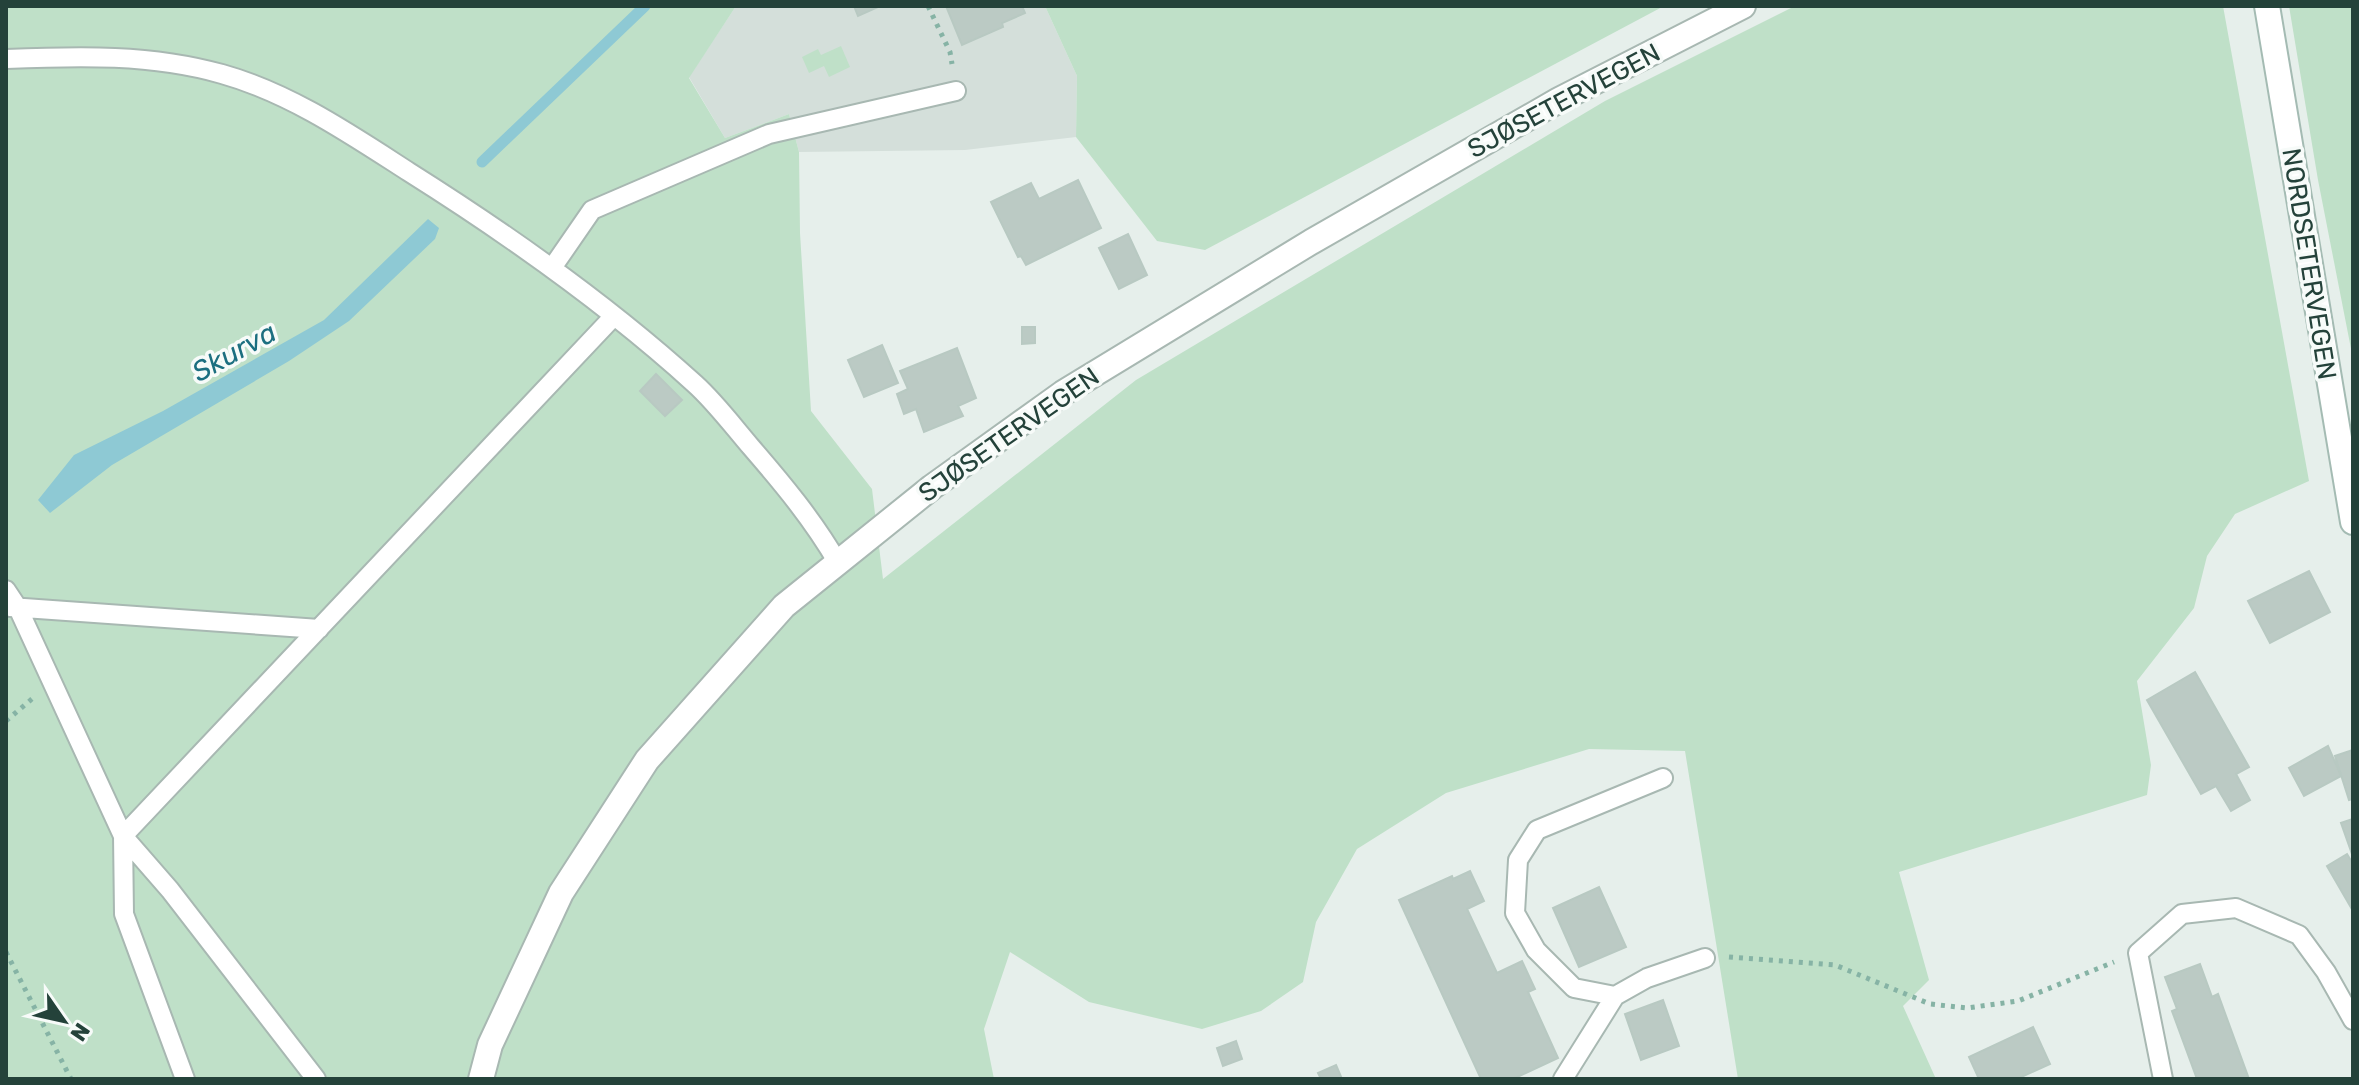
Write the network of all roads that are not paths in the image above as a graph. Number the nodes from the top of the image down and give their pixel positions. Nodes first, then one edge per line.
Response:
1 (1743, 6) edge
2 (2267, 6) edge
3 (6, 59) edge
4 (956, 91) road end
5 (552, 268) junction
6 (614, 316) junction
7 (2353, 522) edge
8 (838, 563) junction
9 (6, 590) edge
10 (12, 607) edge
11 (319, 629) junction
12 (1663, 778) dead end
13 (123, 836) junction
14 (1705, 958) road end
15 (1615, 996) junction
16 (2353, 1020) edge
17 (185, 1079) edge
18 (316, 1079) edge
19 (481, 1079) edge
20 (1563, 1079) edge
21 (2163, 1079) edge

1 - 8 street, SJØSETERVEGEN
2 - 7 street, NORDSETERVEGEN
3 - 5 lane
4 - 5 lane
5 - 6 lane
6 - 8 lane
6 - 11 lane
8 - 19 street, SJØSETERVEGEN
9 - 10 lane
10 - 11 lane
10 - 13 lane
11 - 13 lane
12 - 15 lane
13 - 17 lane
13 - 18 lane
14 - 15 lane
15 - 20 lane
16 - 21 lane

